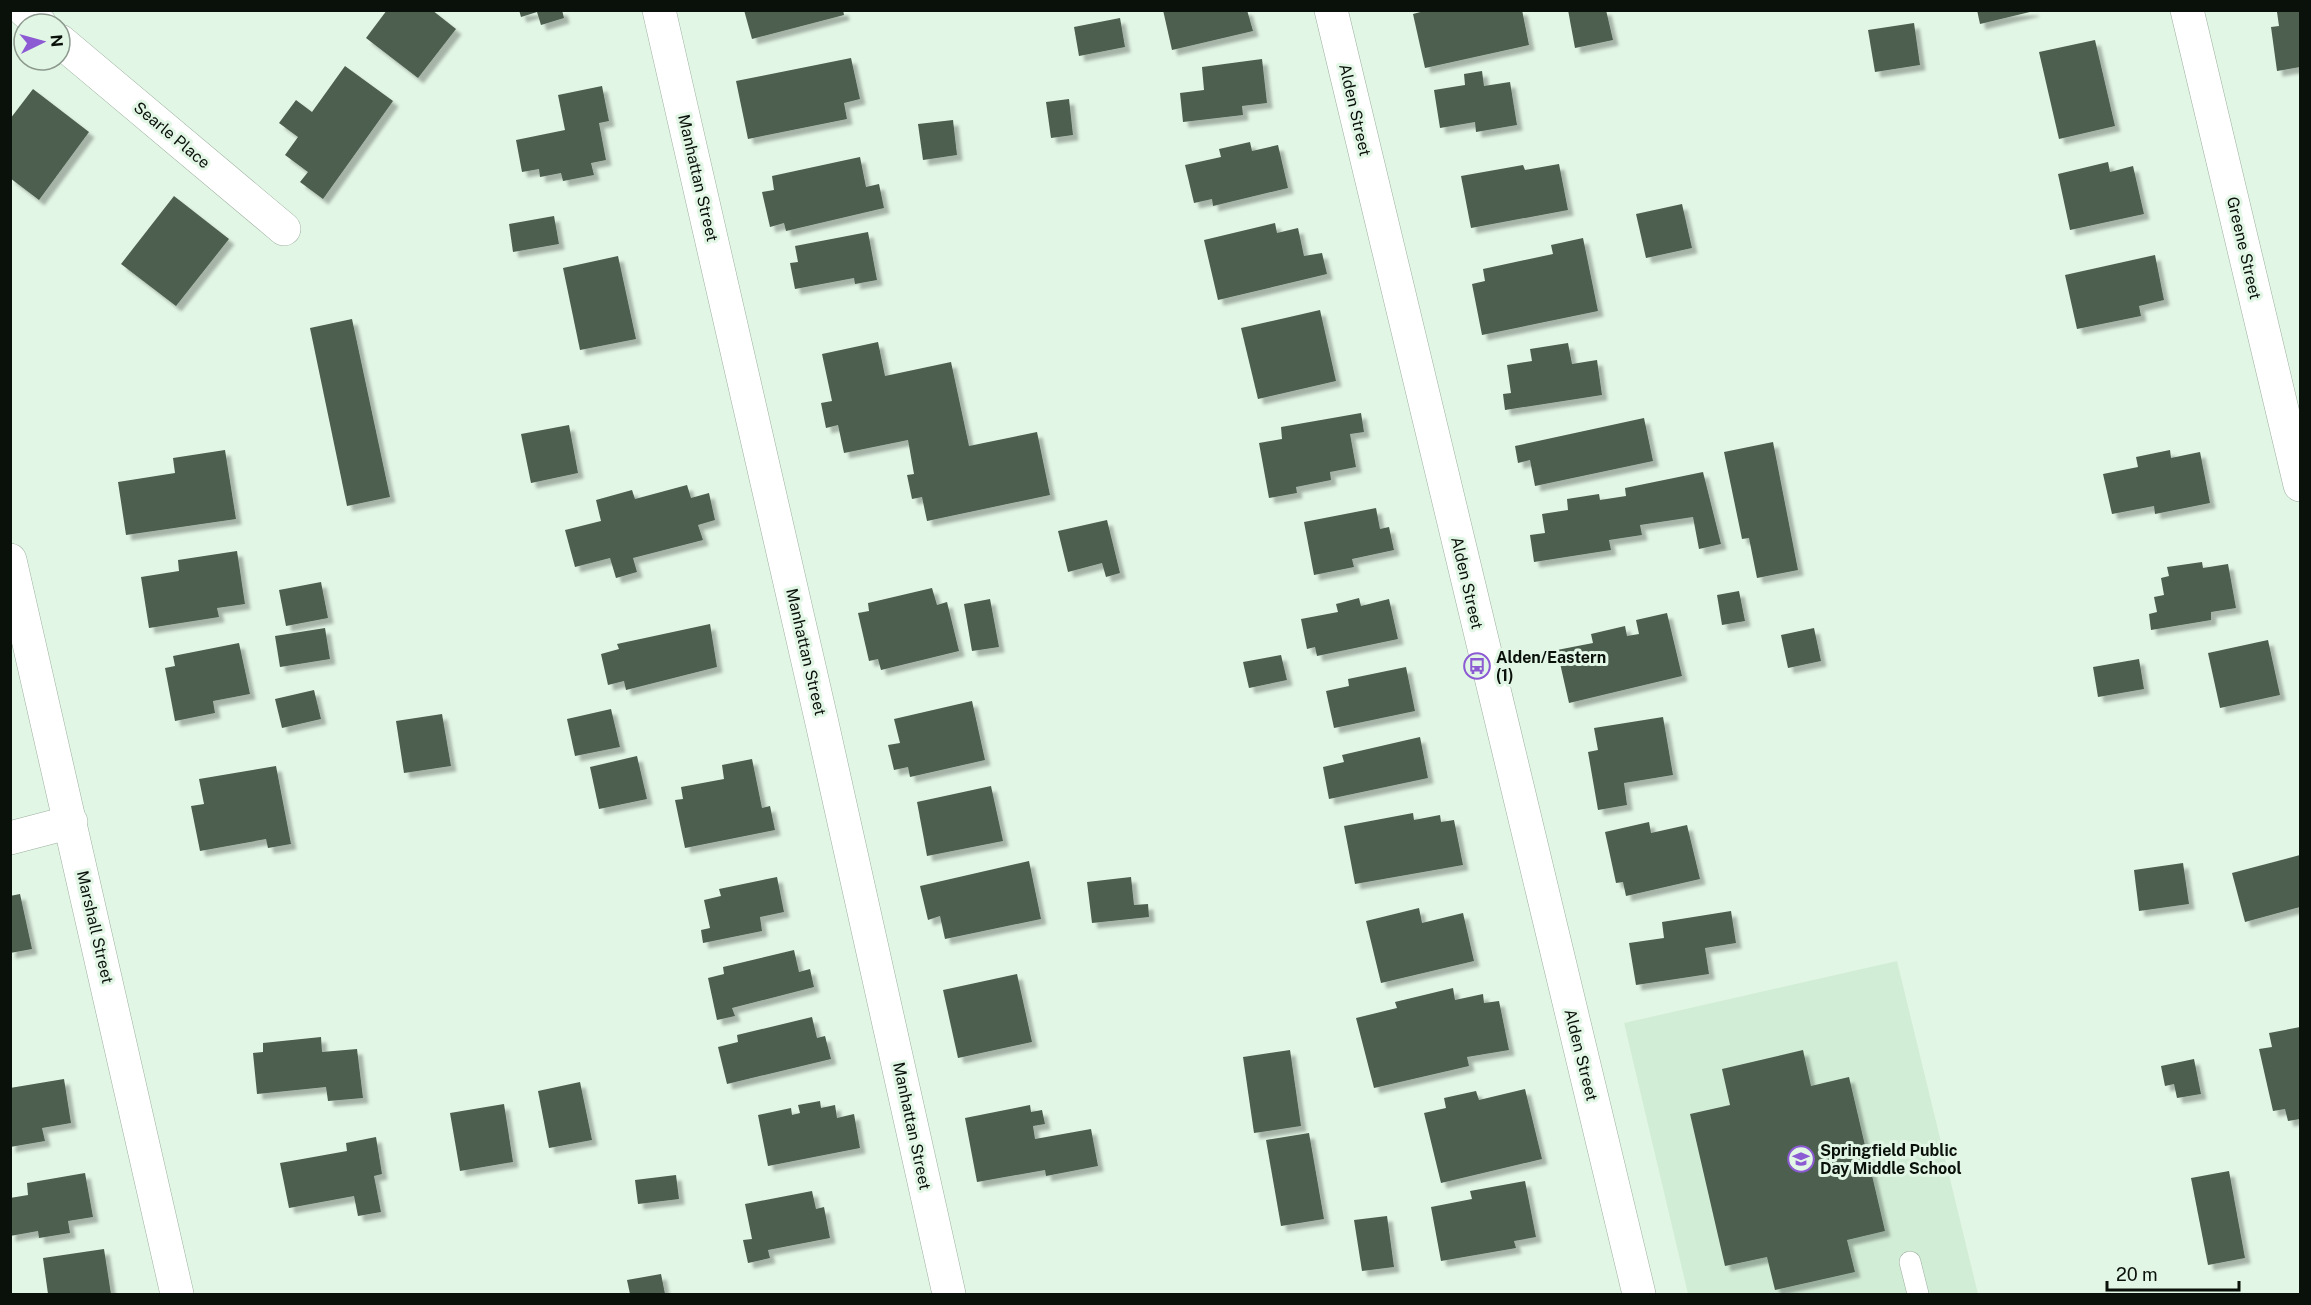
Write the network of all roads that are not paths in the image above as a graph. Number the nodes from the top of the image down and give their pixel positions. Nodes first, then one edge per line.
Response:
1 (659, 10) edge
2 (1331, 10) edge
3 (2187, 10) edge
4 (72, 51) edge
5 (284, 229) dead end
6 (2301, 485) edge
7 (10, 560) edge
8 (71, 822) junction
9 (10, 838) edge
10 (1910, 1262) dead end
11 (177, 1294) edge
12 (949, 1294) edge
13 (1639, 1294) edge
14 (1918, 1294) edge

1 - 12 street, Manhattan Street
2 - 13 street, Alden Street
3 - 6 street, Greene Street
4 - 5 street, Searle Place
7 - 8 street, Marshall Street
8 - 9 street
8 - 11 street, Marshall Street
10 - 14 lane

